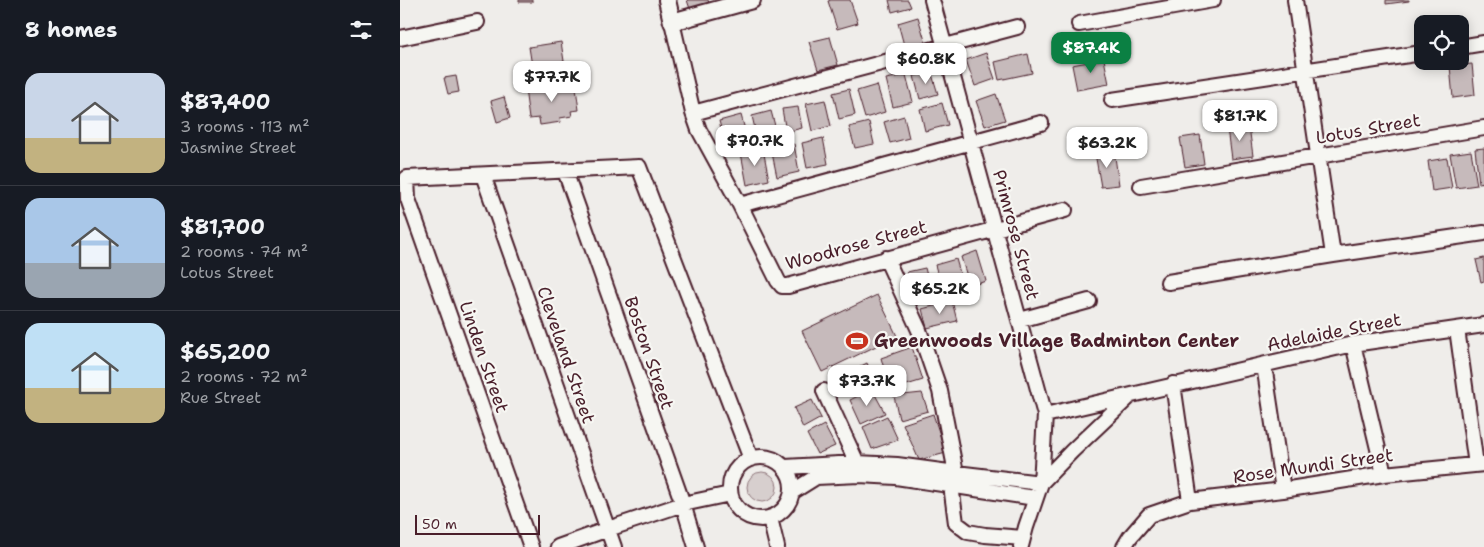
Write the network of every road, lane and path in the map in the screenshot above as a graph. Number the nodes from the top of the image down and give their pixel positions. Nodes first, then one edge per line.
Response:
1 (667, 0) edge
2 (752, 0) edge
3 (932, 0) edge
4 (1213, 0) edge
5 (1295, 0) edge
6 (477, 22) dead end
7 (672, 22) junction
8 (1079, 24) dead end
9 (1017, 27) dead end
10 (400, 38) edge
11 (1484, 43) edge
12 (1469, 46) edge
13 (945, 47) junction
14 (1414, 54) edge
15 (1305, 72) junction
16 (1112, 100) dead end
17 (693, 113) junction
18 (1041, 123) dead end
19 (1484, 128) edge
20 (971, 142) junction
21 (1319, 156) junction
22 (565, 171) junction
23 (483, 175) junction
24 (1141, 186) dead end
25 (740, 205) junction
26 (1065, 210) dead end
27 (994, 229) junction
28 (1484, 234) edge
29 (1333, 255) junction
30 (886, 258) junction
31 (1168, 282) dead end
32 (1089, 301) dead end
33 (1020, 320) junction
34 (1484, 325) edge
35 (1457, 329) junction
36 (1353, 344) junction
37 (1264, 365) junction
38 (1173, 384) junction
39 (824, 391) dead end
40 (1130, 395) junction
41 (1045, 415) junction
42 (751, 459) junction
43 (857, 463) junction
44 (1480, 464) edge
45 (785, 467) junction
46 (1384, 474) junction
47 (955, 479) junction
48 (1041, 483) junction
49 (1283, 490) junction
50 (792, 492) junction
51 (730, 494) junction
52 (1035, 498) junction
53 (1190, 501) junction
54 (682, 504) junction
55 (770, 518) junction
56 (608, 529) junction
57 (1022, 542) edge
58 (531, 547) edge
59 (558, 547) edge
60 (614, 547) edge
61 (696, 547) edge
62 (777, 547) edge
63 (1124, 547) edge

1 - 7 street, Woodrose Street
2 - 7 street
3 - 13 street, Primrose Street
4 - 8 street
5 - 15 street
6 - 10 street
7 - 17 street, Woodrose Street
9 - 13 street
11 - 12 street
13 - 17 street
13 - 20 street, Primrose Street
14 - 15 street
15 - 16 street
15 - 21 street
17 - 25 street, Woodrose Street
18 - 20 street
19 - 21 street, Lotus Street
20 - 25 street
20 - 27 street, Primrose Street
21 - 24 street, Lotus Street
21 - 29 street
22 - 23 street
22 - 42 street
22 - 54 street, Boston Street
23 - 56 street, Cleveland Street
23 - 58 street, Linden Street
25 - 30 street, Woodrose Street
26 - 27 street, Woodrose Street
27 - 30 street, Woodrose Street
27 - 33 street, Primrose Street
28 - 29 street
29 - 31 street
30 - 47 street
32 - 33 street
33 - 41 street, Primrose Street
34 - 35 street, Adelaide Street
35 - 36 street, Adelaide Street
35 - 44 street
36 - 37 street, Adelaide Street
36 - 46 street
37 - 38 street, Adelaide Street
37 - 49 street
38 - 40 street, Adelaide Street
38 - 53 street
39 - 43 street
40 - 41 street, Adelaide Street
40 - 48 street
41 - 48 street, Primrose Street
42 - 45 street
42 - 51 street
43 - 45 street
43 - 47 street
44 - 46 street, Rose Mundi Street
45 - 50 street
46 - 49 street, Rose Mundi Street
47 - 48 street
47 - 50 street
47 - 52 street
47 - 57 street
48 - 52 street
49 - 53 street, Rose Mundi Street
50 - 55 street
51 - 54 street
51 - 55 street
52 - 57 street
53 - 63 street, Rose Mundi Street
54 - 56 street
54 - 61 street, Boston Street
55 - 62 street
56 - 59 street
56 - 60 street, Cleveland Street

